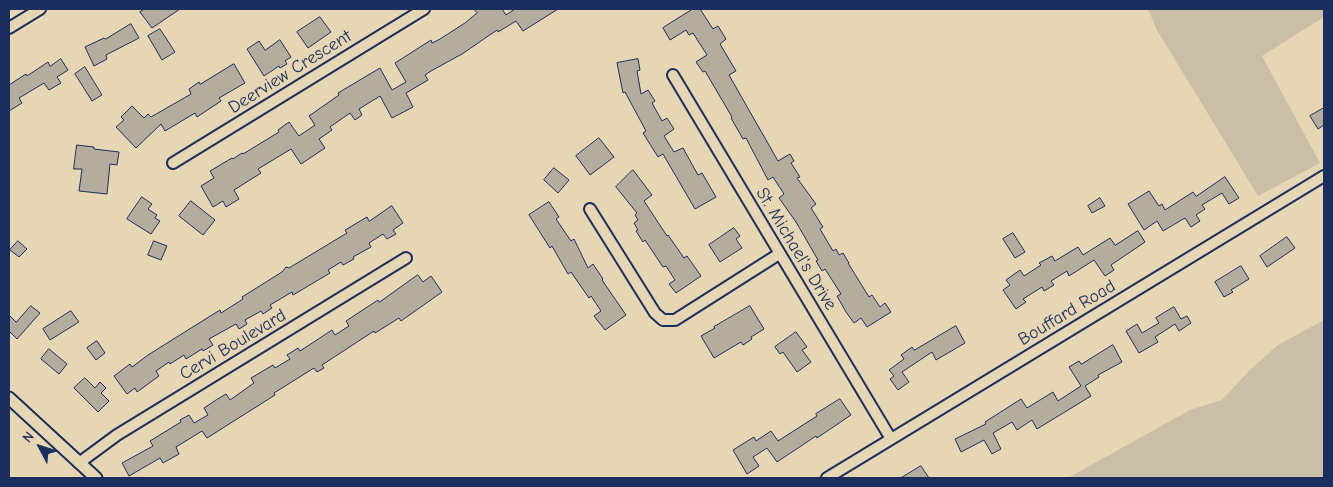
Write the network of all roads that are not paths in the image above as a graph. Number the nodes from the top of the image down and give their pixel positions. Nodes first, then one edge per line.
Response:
1 (40, 9) edge
2 (403, 9) edge
3 (424, 9) edge
4 (408, 18) junction
5 (9, 28) edge
6 (673, 75) dead end
7 (173, 163) dead end
8 (1324, 176) edge
9 (590, 210) dead end
10 (779, 254) junction
11 (406, 258) dead end
12 (9, 398) edge
13 (891, 439) junction
14 (79, 462) junction
15 (96, 478) edge
16 (827, 478) edge

1 - 5 street
2 - 4 street
3 - 4 street, Deerview Crescent
4 - 7 street, Deerview Crescent
6 - 10 street, St. Michael's Drive
8 - 13 street, Bouffard Road
9 - 10 street
10 - 13 street, St. Michael's Drive
11 - 14 street, Cervi Boulevard
12 - 14 street
13 - 16 street, Bouffard Road
14 - 15 street

